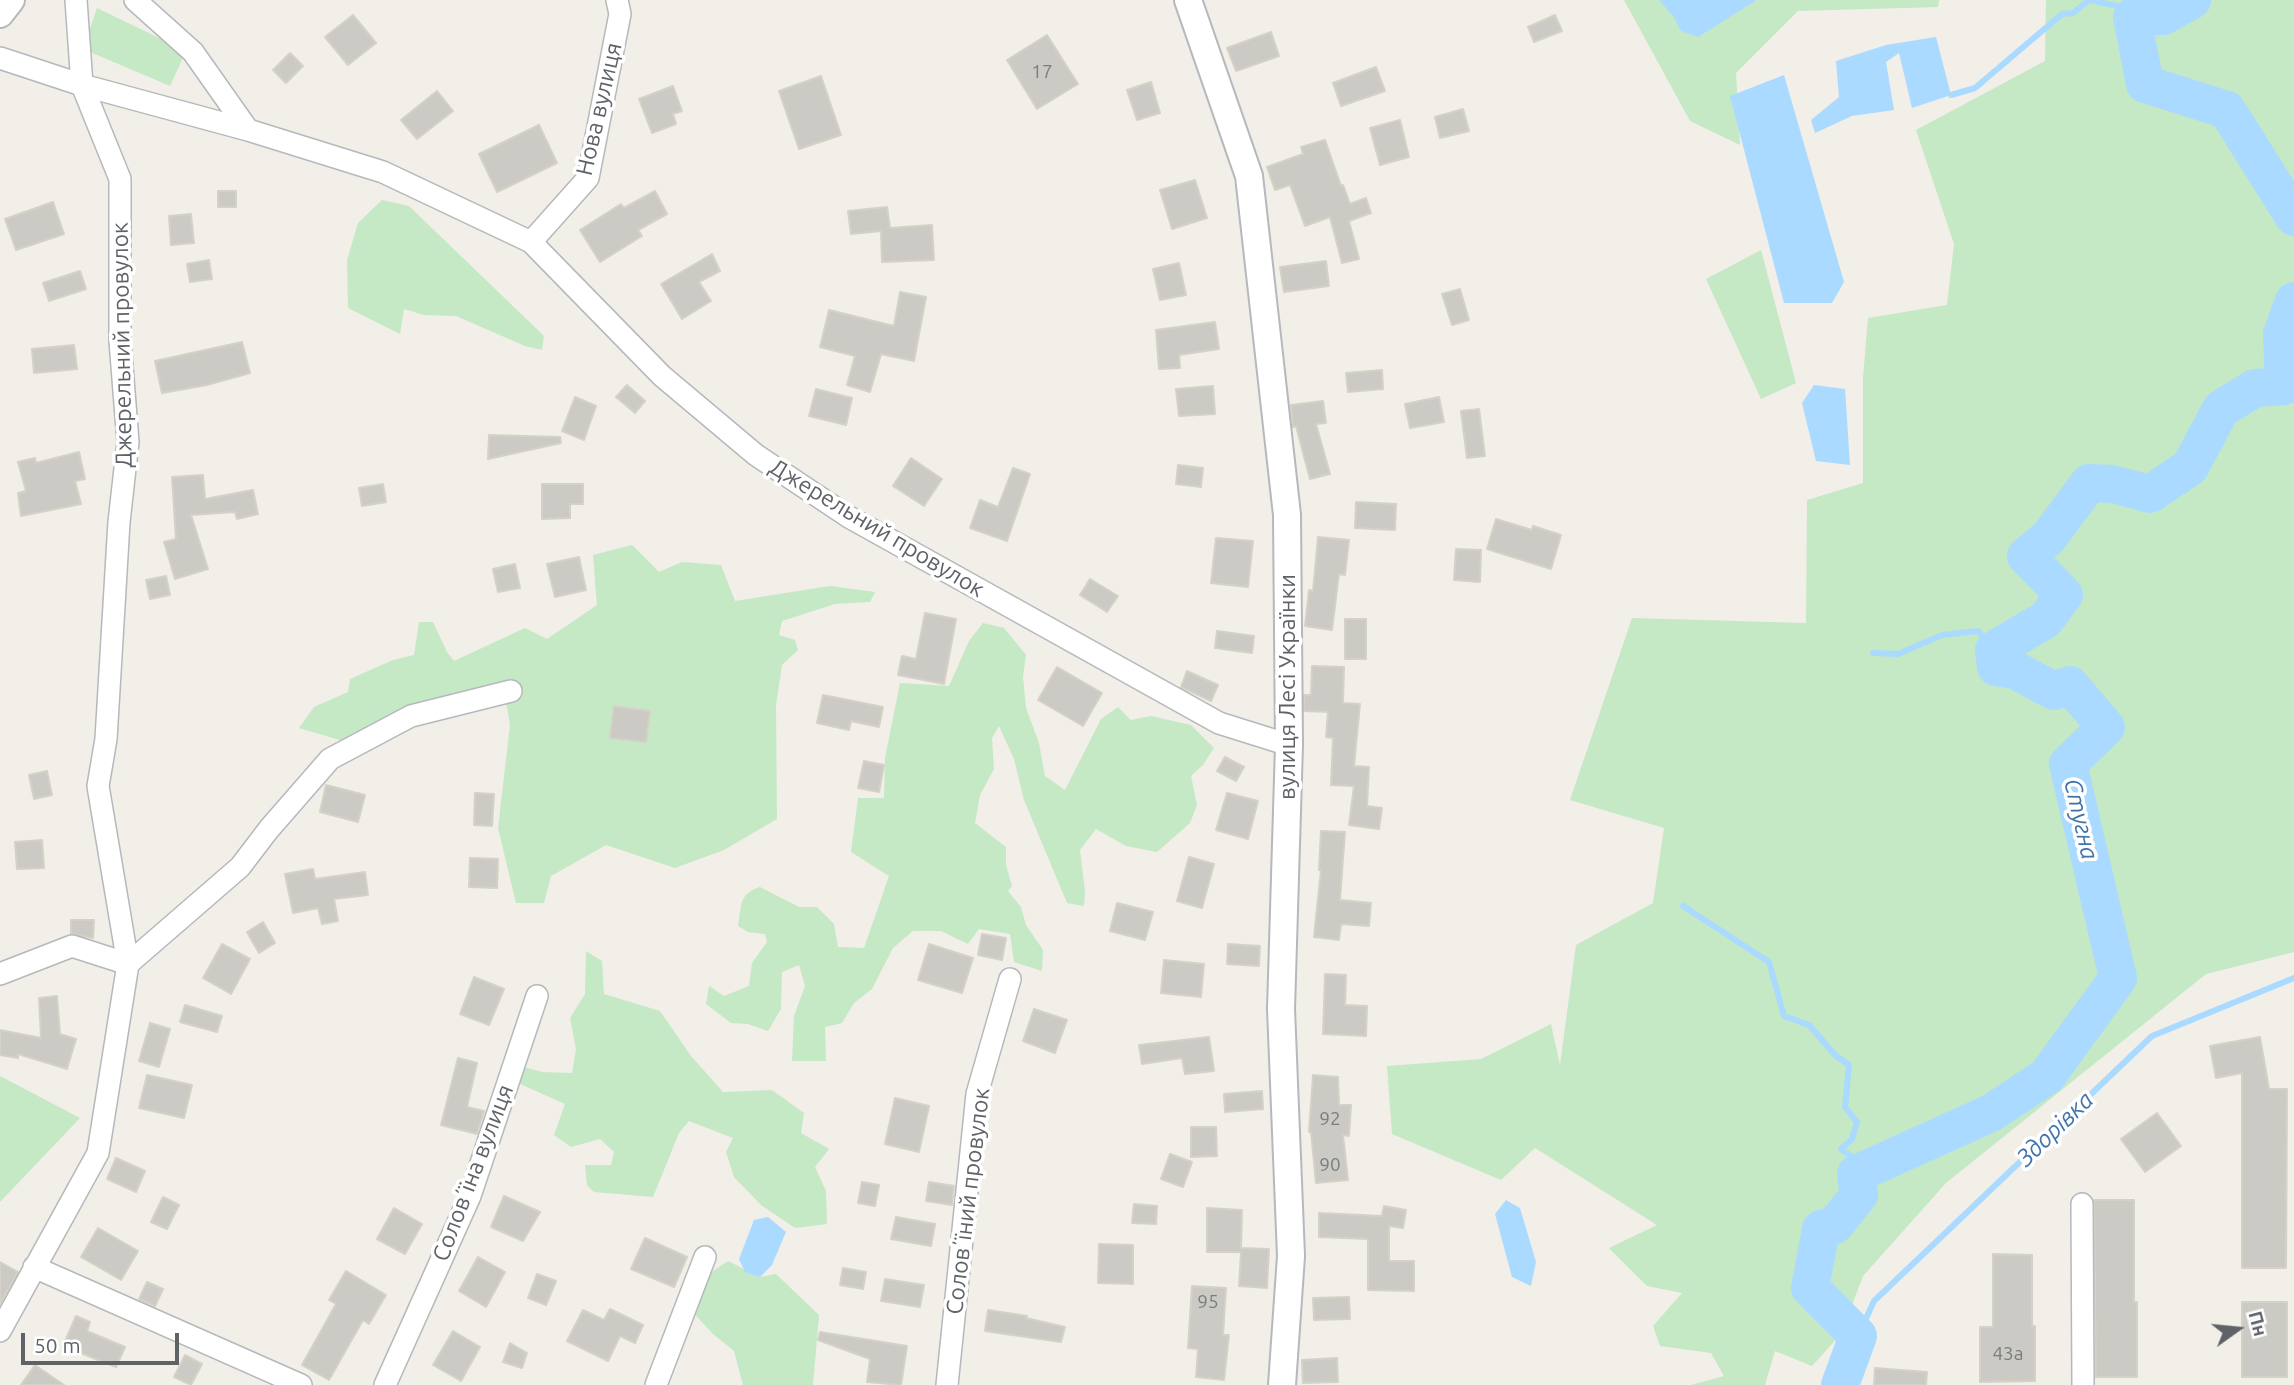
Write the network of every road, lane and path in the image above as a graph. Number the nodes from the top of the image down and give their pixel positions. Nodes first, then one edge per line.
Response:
1 (11, 0) edge
2 (76, 0) edge
3 (135, 0) edge
4 (617, 0) edge
5 (1188, 0) edge
6 (0, 14) edge
7 (0, 58) edge
8 (82, 85) junction
9 (248, 130) junction
10 (531, 242) junction
11 (511, 691) dead end
12 (1289, 745) junction
13 (128, 964) junction
14 (0, 974) edge
15 (1010, 979) dead end
16 (537, 996) dead end
17 (2082, 1204) dead end
18 (705, 1257) dead end
19 (34, 1267) junction
20 (0, 1331) edge
21 (301, 1385) edge
22 (385, 1385) edge
23 (656, 1385) edge
24 (947, 1385) edge
25 (1282, 1385) edge
26 (2083, 1385) edge

1 - 6 street
2 - 8 street, Джерельний провулок
3 - 9 street
4 - 10 street, Нова вулиця
5 - 12 street, вулиця Лесі Українки
7 - 8 street
8 - 9 street, Джерельний провулок
8 - 13 street, Джерельний провулок
9 - 10 street, Джерельний провулок
10 - 12 street, Джерельний провулок
11 - 13 street
12 - 25 street, вулиця Лесі Українки
13 - 14 street
13 - 19 street, Джерельний провулок
15 - 24 street, Соловʼїний провулок
16 - 22 street, Соловʼїна вулиця
17 - 26 street
18 - 23 street
19 - 20 street, Джерельний провулок
19 - 21 street

